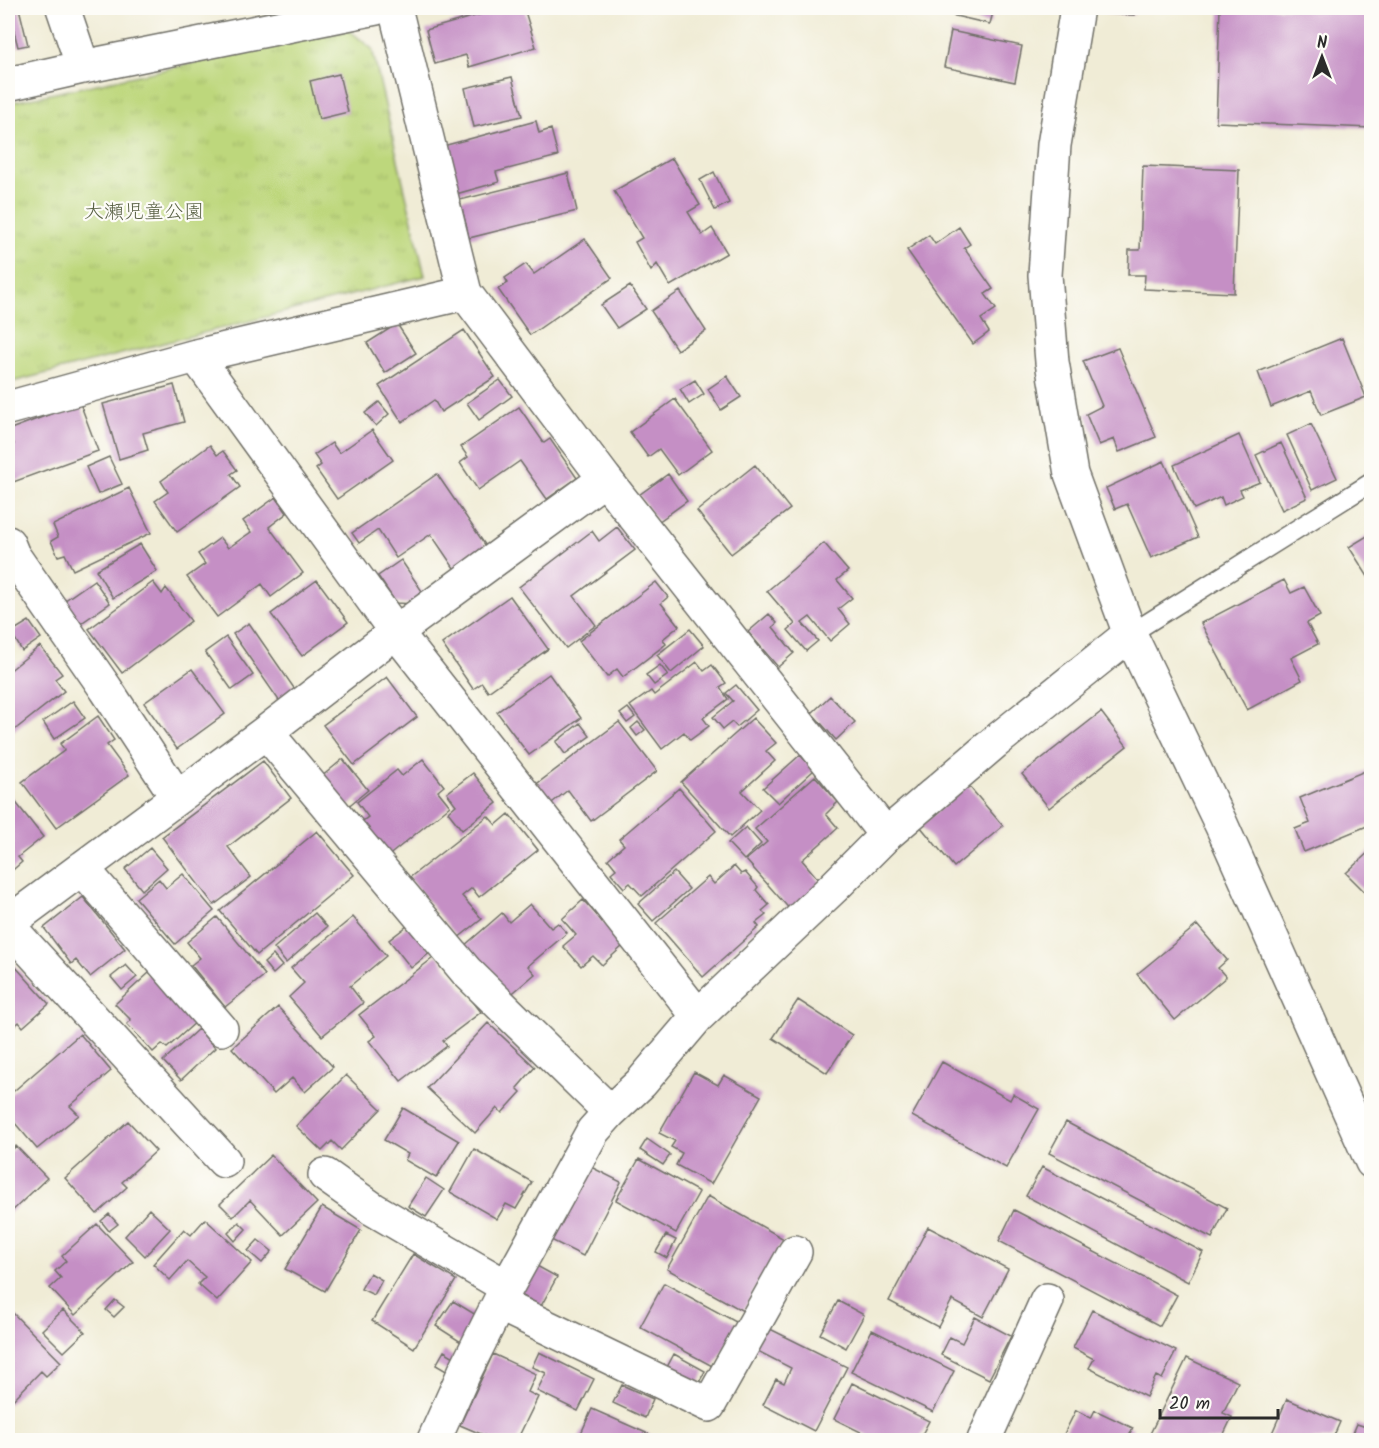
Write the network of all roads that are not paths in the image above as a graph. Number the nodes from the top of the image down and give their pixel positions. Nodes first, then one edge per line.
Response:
1 (63, 8) edge
2 (376, 8) edge
3 (395, 8) edge
4 (1077, 8) edge
5 (83, 67) junction
6 (8, 84) edge
7 (465, 293) junction
8 (196, 356) junction
9 (8, 408) edge
10 (605, 479) junction
11 (1371, 482) edge
12 (8, 543) edge
13 (396, 632) junction
14 (1130, 634) junction
15 (266, 732) junction
16 (177, 797) junction
17 (886, 835) junction
18 (82, 868) junction
19 (8, 924) edge
20 (699, 1017) junction
21 (221, 1029) dead end
22 (610, 1112) junction
23 (224, 1161) dead end
24 (1371, 1162) edge
25 (325, 1175) dead end
26 (795, 1252) dead end
27 (503, 1295) junction
28 (1047, 1300) dead end
29 (434, 1440) edge
30 (984, 1440) edge

1 - 5 street
2 - 5 street
3 - 7 street
4 - 14 street
5 - 6 street
7 - 8 street
7 - 10 street
8 - 9 street
8 - 13 street
10 - 13 street
10 - 17 street
11 - 14 lane
12 - 16 street
13 - 15 street
13 - 20 street
14 - 17 street
14 - 24 street
15 - 16 street
15 - 22 street
16 - 18 street
17 - 20 street
18 - 19 street
18 - 21 street
19 - 23 street
20 - 22 street
22 - 27 street
25 - 27 street
26 - 27 street
27 - 29 street
28 - 30 street

